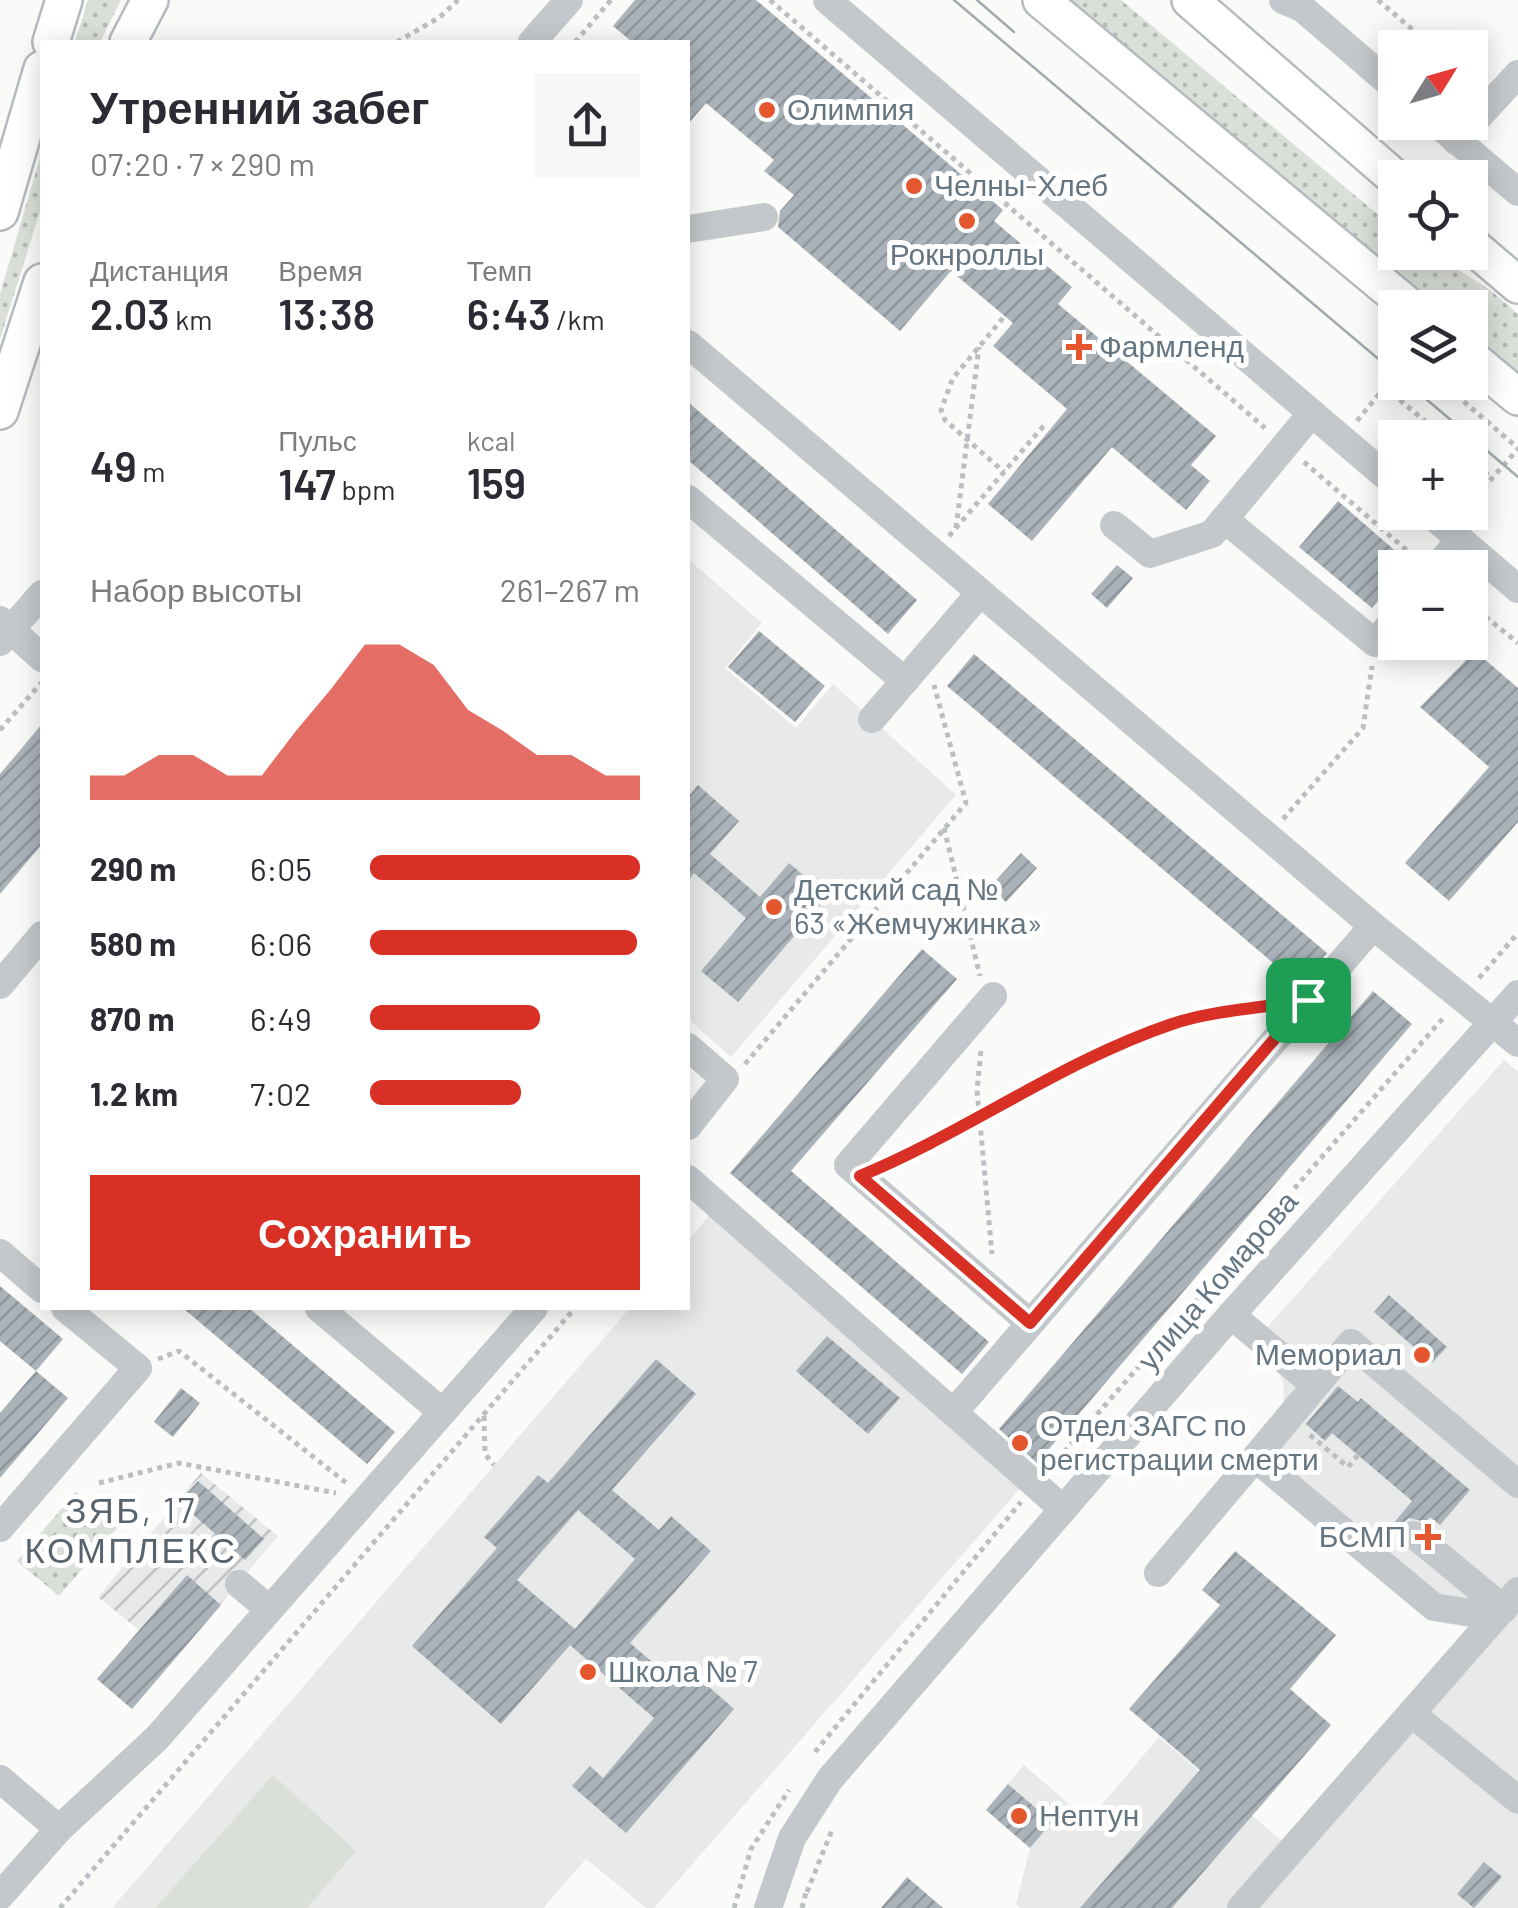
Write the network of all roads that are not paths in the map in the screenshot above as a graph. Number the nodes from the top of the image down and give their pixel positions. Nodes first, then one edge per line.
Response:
1 (64, 0) edge
2 (150, 0) edge
3 (569, 0) edge
4 (827, 0) edge
5 (1190, 0) edge
6 (1283, 0) edge
7 (1046, 3) edge
8 (51, 40) edge
9 (135, 40) edge
10 (534, 40) edge
11 (1378, 73) edge
12 (1518, 74) edge
13 (40, 77) edge
14 (1488, 98) edge
15 (1456, 140) edge
16 (1378, 163) edge
17 (1518, 192) edge
18 (0, 212) edge
19 (764, 216) dead end
20 (690, 229) edge
21 (1491, 253) edge
22 (1518, 285) edge
23 (40, 288) edge
24 (1389, 290) edge
25 (690, 346) edge
26 (1488, 372) edge
27 (1518, 397) edge
28 (1, 411) edge
29 (1312, 413) junction
30 (1378, 469) edge
31 (690, 501) edge
32 (1224, 519) junction
33 (1114, 525) dead end
34 (1449, 530) edge
35 (1460, 540) junction
36 (1452, 550) edge
37 (1518, 588) edge
38 (980, 592) junction
39 (40, 596) edge
40 (4, 631) edge
41 (1378, 639) edge
42 (40, 657) edge
43 (918, 677) junction
44 (872, 719) dead end
45 (1374, 926) junction
46 (40, 937) edge
47 (0, 985) edge
48 (1518, 994) edge
49 (993, 996) dead end
50 (1493, 1021) junction
51 (1518, 1042) edge
52 (690, 1049) edge
53 (690, 1124) edge
54 (690, 1182) edge
55 (0, 1254) edge
56 (40, 1287) edge
57 (67, 1310) edge
58 (321, 1310) edge
59 (532, 1310) edge
60 (1230, 1314) junction
61 (1030, 1323) junction
62 (1315, 1385) junction
63 (441, 1411) junction
64 (954, 1412) junction
65 (1255, 1458) junction
66 (1518, 1484) edge
67 (1063, 1509) junction
68 (0, 1528) edge
69 (1414, 1535) dead end
70 (1158, 1573) dead end
71 (239, 1584) dead end
72 (1506, 1606) edge
73 (269, 1609) junction
74 (1412, 1714) junction
75 (0, 1778) edge
76 (1518, 1800) edge
77 (60, 1830) junction
78 (0, 1896) edge
79 (768, 1908) edge
80 (1241, 1908) edge

1 - 8 main road
2 - 9 main road
3 - 10 street
4 - 29 street
5 - 16 main road
6 - 11 street
7 - 24 main road
12 - 14 street
13 - 18 main road
15 - 17 street
19 - 20 street
21 - 22 main road
23 - 28 main road
25 - 38 street
26 - 27 main road
29 - 30 street
29 - 32 street
31 - 43 street
32 - 33 street
32 - 41 street
34 - 35 street
35 - 36 street
35 - 37 street
38 - 43 street
38 - 45 street
39 - 40 street
40 - 42 street
43 - 44 street
45 - 50 street
45 - 61 street
46 - 47 street
48 - 50 street, улица Комарова
49 - 61 street
50 - 51 street
50 - 60 street, улица Комарова
52 - 53 street
54 - 64 street
55 - 56 street
57 - 68 street
58 - 63 street
59 - 63 street
60 - 62 street
60 - 67 street, улица Комарова
61 - 64 street
62 - 65 street
62 - 66 street
63 - 73 street
64 - 67 street
65 - 70 street
65 - 72 street
67 - 79 street, улица Комарова
69 - 72 street
71 - 73 street
72 - 74 street
73 - 77 street
74 - 76 street
74 - 80 street
75 - 77 street
77 - 78 street

